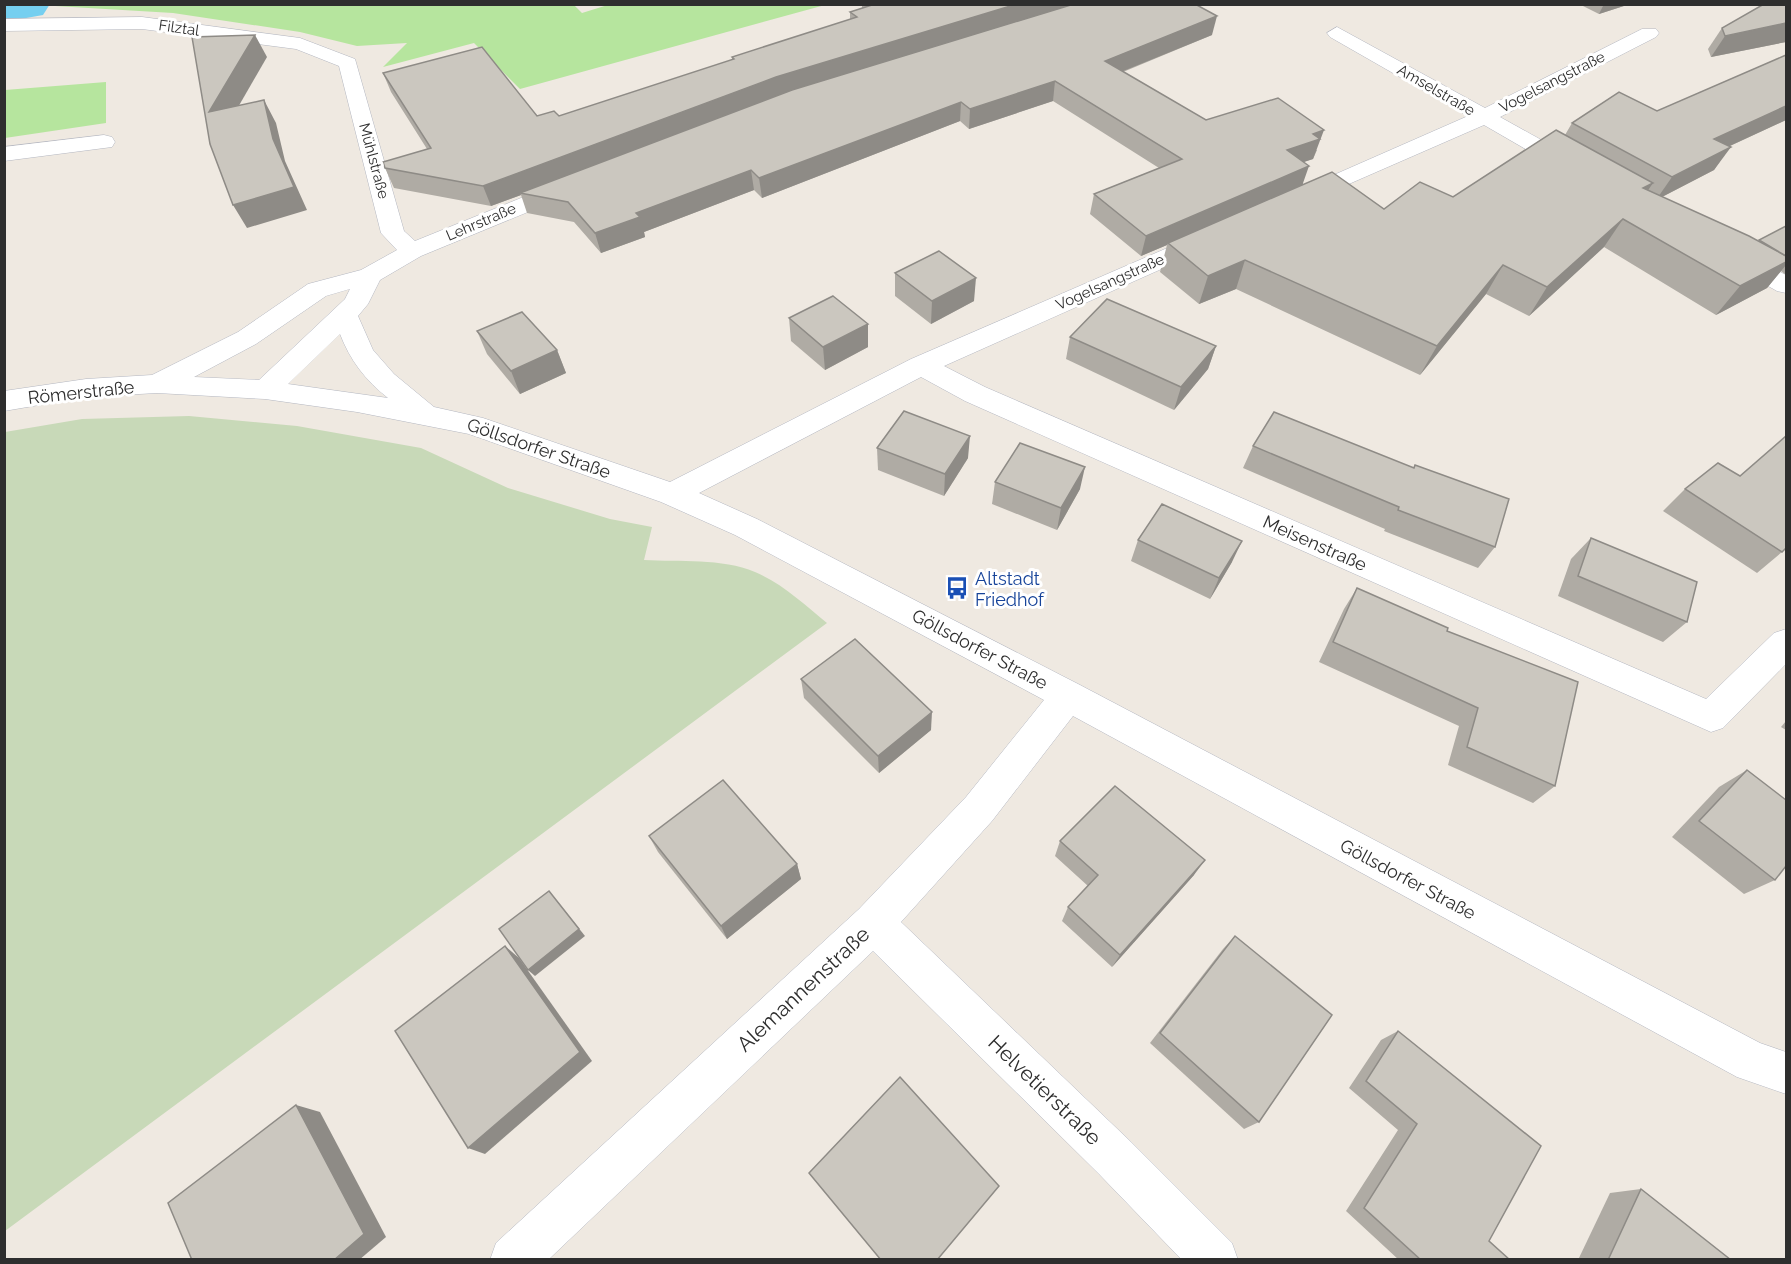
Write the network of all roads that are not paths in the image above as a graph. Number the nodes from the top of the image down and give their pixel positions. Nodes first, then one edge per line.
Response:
1 (4, 25) edge
2 (1337, 33) dead end
3 (1649, 33) dead end
4 (348, 63) joint
5 (1484, 117) junction
6 (104, 142) dead end
7 (4, 154) edge
8 (1589, 175) edge
9 (589, 179) edge
10 (1279, 208) edge
11 (1224, 232) edge
12 (1714, 245) edge
13 (412, 251) junction
14 (370, 275) junction
15 (1786, 285) edge
16 (345, 315) junction
17 (921, 365) junction
18 (157, 384) junction
19 (265, 390) junction
20 (4, 401) edge
21 (426, 414) junction
22 (672, 494) junction
23 (1786, 643) edge
24 (1068, 696) junction
25 (873, 923) junction
26 (1769, 1067) edge
27 (513, 1260) edge
28 (1215, 1260) edge

1 - 4 street, Filztal
2 - 5 street, Amselstraße
3 - 5 street, Vogelsangstraße
4 - 13 street, Mühlstraße
5 - 8 street, Amselstraße
5 - 10 street, Vogelsangstraße
6 - 7 street
9 - 13 street, Lehrstraße
11 - 17 street, Vogelsangstraße
12 - 15 street
13 - 14 street, Lehrstraße
14 - 16 street
14 - 18 street, Lehrstraße
16 - 19 street
16 - 21 street
17 - 22 street, Vogelsangstraße
17 - 23 street, Meisenstraße
18 - 19 street, Göllsdorfer Straße
18 - 20 street, Römerstraße
19 - 21 street, Göllsdorfer Straße
21 - 22 street, Göllsdorfer Straße
22 - 24 street, Göllsdorfer Straße
24 - 25 street, Alemannenstraße
24 - 26 street, Göllsdorfer Straße
25 - 27 street, Alemannenstraße
25 - 28 street, Helvetierstraße

